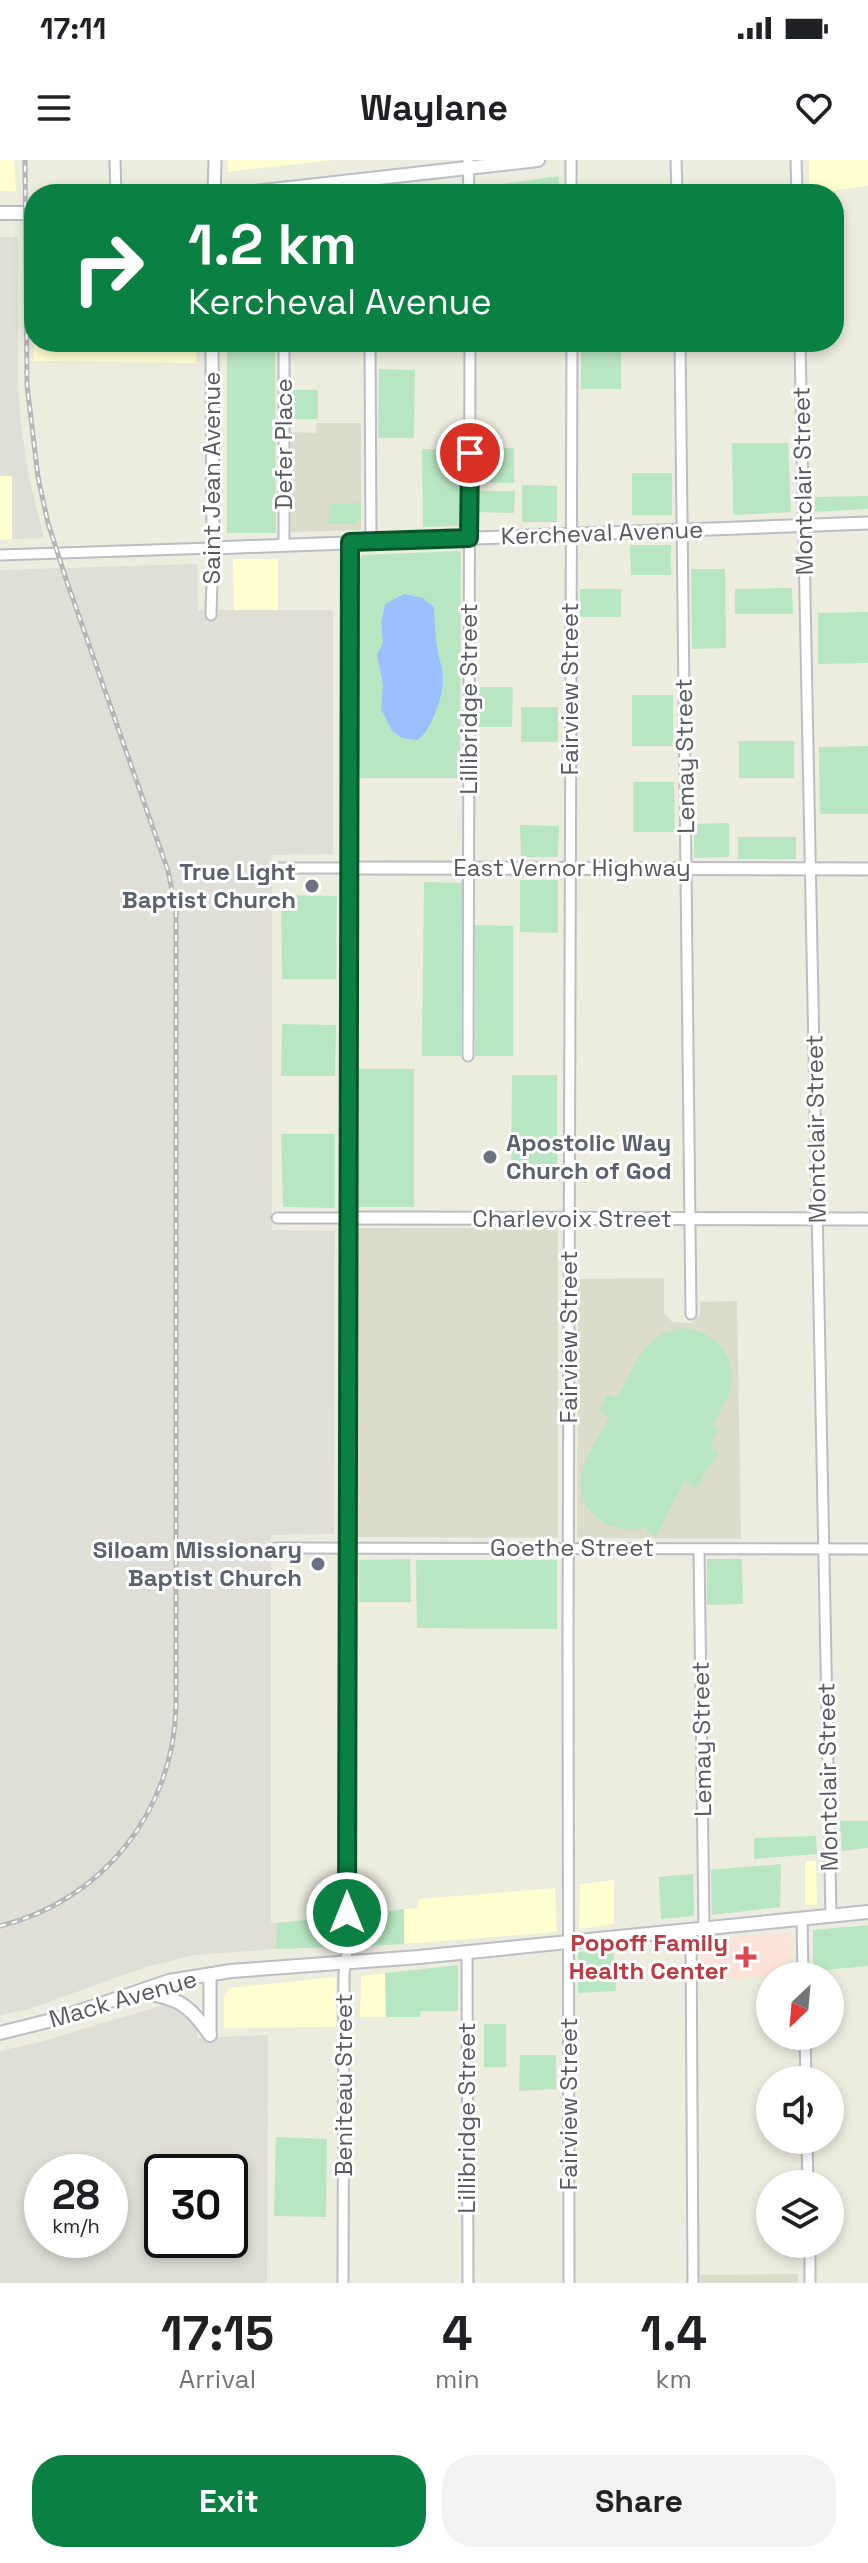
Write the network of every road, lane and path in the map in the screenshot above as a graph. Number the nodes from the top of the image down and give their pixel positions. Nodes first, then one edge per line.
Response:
1 (115, 160) edge
2 (215, 160) edge
3 (538, 160) edge
4 (571, 160) edge
5 (676, 160) edge
6 (796, 160) edge
7 (468, 164) edge
8 (370, 180) junction
9 (116, 184) edge
10 (214, 184) edge
11 (339, 184) edge
12 (370, 184) edge
13 (469, 184) edge
14 (571, 184) edge
15 (677, 184) edge
16 (797, 184) edge
17 (0, 213) edge
18 (24, 213) edge
19 (212, 352) edge
20 (284, 352) edge
21 (370, 352) edge
22 (470, 352) edge
23 (572, 352) edge
24 (680, 352) edge
25 (800, 352) edge
26 (868, 523) edge
27 (803, 525) junction
28 (681, 530) junction
29 (570, 534) junction
30 (469, 538) junction
31 (350, 542) junction
32 (371, 542) junction
33 (284, 545) junction
34 (213, 548) junction
35 (0, 555) edge
36 (211, 615) dead end
37 (276, 868) dead end
38 (349, 868) junction
39 (469, 868) junction
40 (570, 868) junction
41 (686, 868) junction
42 (811, 869) junction
43 (868, 869) edge
44 (468, 1056) dead end
45 (277, 1218) dead end
46 (348, 1218) junction
47 (569, 1219) junction
48 (818, 1219) junction
49 (868, 1219) edge
50 (691, 1220) junction
51 (691, 1314) dead end
52 (275, 1548) dead end
53 (347, 1548) junction
54 (568, 1549) junction
55 (699, 1549) junction
56 (824, 1549) junction
57 (868, 1549) edge
58 (868, 1912) edge
59 (831, 1916) junction
60 (802, 1919) junction
61 (698, 1930) junction
62 (568, 1943) junction
63 (467, 1953) junction
64 (346, 1962) junction
65 (803, 1962) edge
66 (210, 1974) junction
67 (138, 1992) junction
68 (0, 2033) edge
69 (210, 2035) joint
70 (810, 2258) edge
71 (343, 2283) edge
72 (468, 2283) edge
73 (569, 2283) edge
74 (693, 2283) edge
75 (810, 2283) edge

1 - 9 street
2 - 10 street
3 - 7 main road
4 - 14 street
5 - 15 street
6 - 16 street
7 - 8 main road
7 - 13 street
8 - 11 main road
8 - 12 street
17 - 18 main road
19 - 34 street, Saint Jean Avenue
20 - 33 street, Defer Place
21 - 32 street
22 - 30 street, Lillibridge Street
23 - 29 street, Fairview Street
24 - 28 street, Lemay Street
25 - 27 street, Montclair Street
26 - 27 street, Kercheval Avenue
27 - 28 street, Kercheval Avenue
27 - 42 street, Montclair Street
28 - 29 street, Kercheval Avenue
28 - 41 street, Lemay Street
29 - 30 street, Kercheval Avenue
29 - 40 street, Fairview Street
30 - 32 street, Kercheval Avenue
30 - 39 street, Lillibridge Street
31 - 32 street, Kercheval Avenue
31 - 33 street, Kercheval Avenue
31 - 38 street, Beniteau Street
33 - 34 street, Kercheval Avenue
34 - 35 street, Kercheval Avenue
34 - 36 street, Saint Jean Avenue
37 - 38 street, East Vernor Highway
38 - 39 street, East Vernor Highway
38 - 46 street, Beniteau Street
39 - 40 street, East Vernor Highway
39 - 44 street, Lillibridge Street
40 - 41 street, East Vernor Highway
40 - 47 street, Fairview Street
41 - 42 street, East Vernor Highway
41 - 50 street, Lemay Street
42 - 43 street, East Vernor Highway
42 - 48 street, Montclair Street
45 - 46 street, Charlevoix Street
46 - 47 street, Charlevoix Street
46 - 53 street, Beniteau Street
47 - 50 street, Charlevoix Street
47 - 54 street, Fairview Street
48 - 49 street, Charlevoix Street
48 - 50 street, Charlevoix Street
48 - 56 street, Montclair Street
50 - 51 street, Lemay Street
52 - 53 street, Goethe Street
53 - 54 street, Goethe Street
53 - 64 street, Beniteau Street
54 - 55 street, Goethe Street
54 - 62 street, Fairview Street
55 - 56 street, Goethe Street
55 - 61 street, Lemay Street
56 - 57 street, Goethe Street
56 - 59 street, Montclair Street
58 - 59 main road, Mack Avenue
59 - 60 main road, Mack Avenue
60 - 61 main road, Mack Avenue
60 - 65 street
61 - 62 main road, Mack Avenue
61 - 74 street, Lemay Street
62 - 63 main road, Mack Avenue
62 - 73 street, Fairview Street
63 - 64 main road, Mack Avenue
63 - 72 street, Lillibridge Street
64 - 66 main road, Mack Avenue
64 - 71 street, Beniteau Street
66 - 67 main road, Mack Avenue
66 - 69 street
67 - 68 main road, Mack Avenue
67 - 69 main road
70 - 75 street

